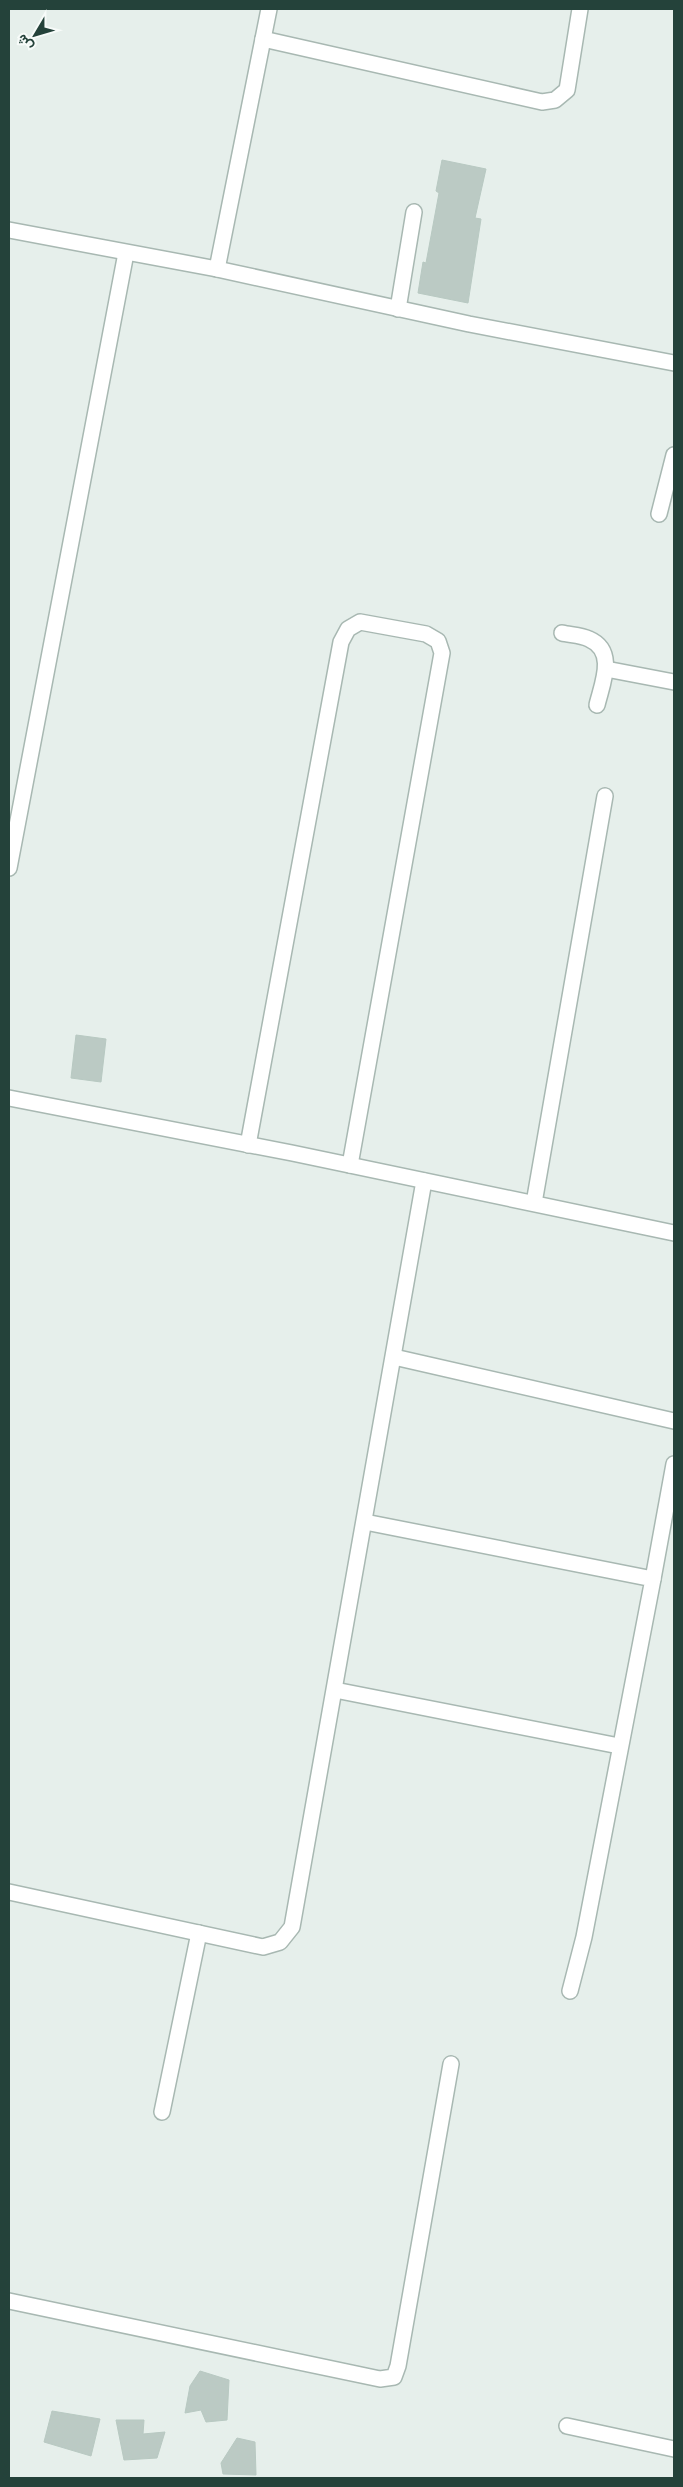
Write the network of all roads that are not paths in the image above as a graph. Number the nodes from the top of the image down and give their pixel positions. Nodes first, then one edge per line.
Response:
1 (269, 9) edge
2 (580, 9) edge
3 (263, 39) junction
4 (414, 212) dead end
5 (9, 230) edge
6 (126, 253) junction
7 (217, 270) junction
8 (398, 309) junction
9 (674, 363) edge
10 (674, 455) edge
11 (660, 514) dead end
12 (562, 633) dead end
13 (606, 669) junction
14 (674, 682) edge
15 (597, 705) dead end
16 (606, 796) dead end
17 (9, 868) edge
18 (9, 1098) edge
19 (248, 1145) junction
20 (350, 1165) junction
21 (424, 1181) junction
22 (534, 1203) junction
23 (674, 1233) edge
24 (394, 1356) junction
25 (674, 1421) edge
26 (674, 1464) edge
27 (365, 1522) junction
28 (653, 1579) junction
29 (335, 1690) junction
30 (619, 1746) junction
31 (9, 1892) edge
32 (199, 1933) junction
33 (570, 1991) dead end
34 (451, 2064) dead end
35 (162, 2112) dead end
36 (9, 2301) edge
37 (567, 2426) dead end
38 (674, 2449) edge

1 - 3 street
2 - 3 street
3 - 7 street
4 - 8 street
5 - 6 street
6 - 7 street
6 - 17 street
7 - 8 street
8 - 9 street
10 - 11 street
12 - 13 street
13 - 14 street
13 - 15 street
16 - 22 street
18 - 19 street
19 - 20 street
19 - 20 street
20 - 21 street
21 - 22 street
21 - 24 street
22 - 23 street
24 - 25 street
24 - 27 street
26 - 28 street
27 - 28 street
27 - 29 street
28 - 30 street
29 - 30 street
29 - 32 street
30 - 33 street
31 - 32 street
32 - 35 street
34 - 36 street
37 - 38 street

